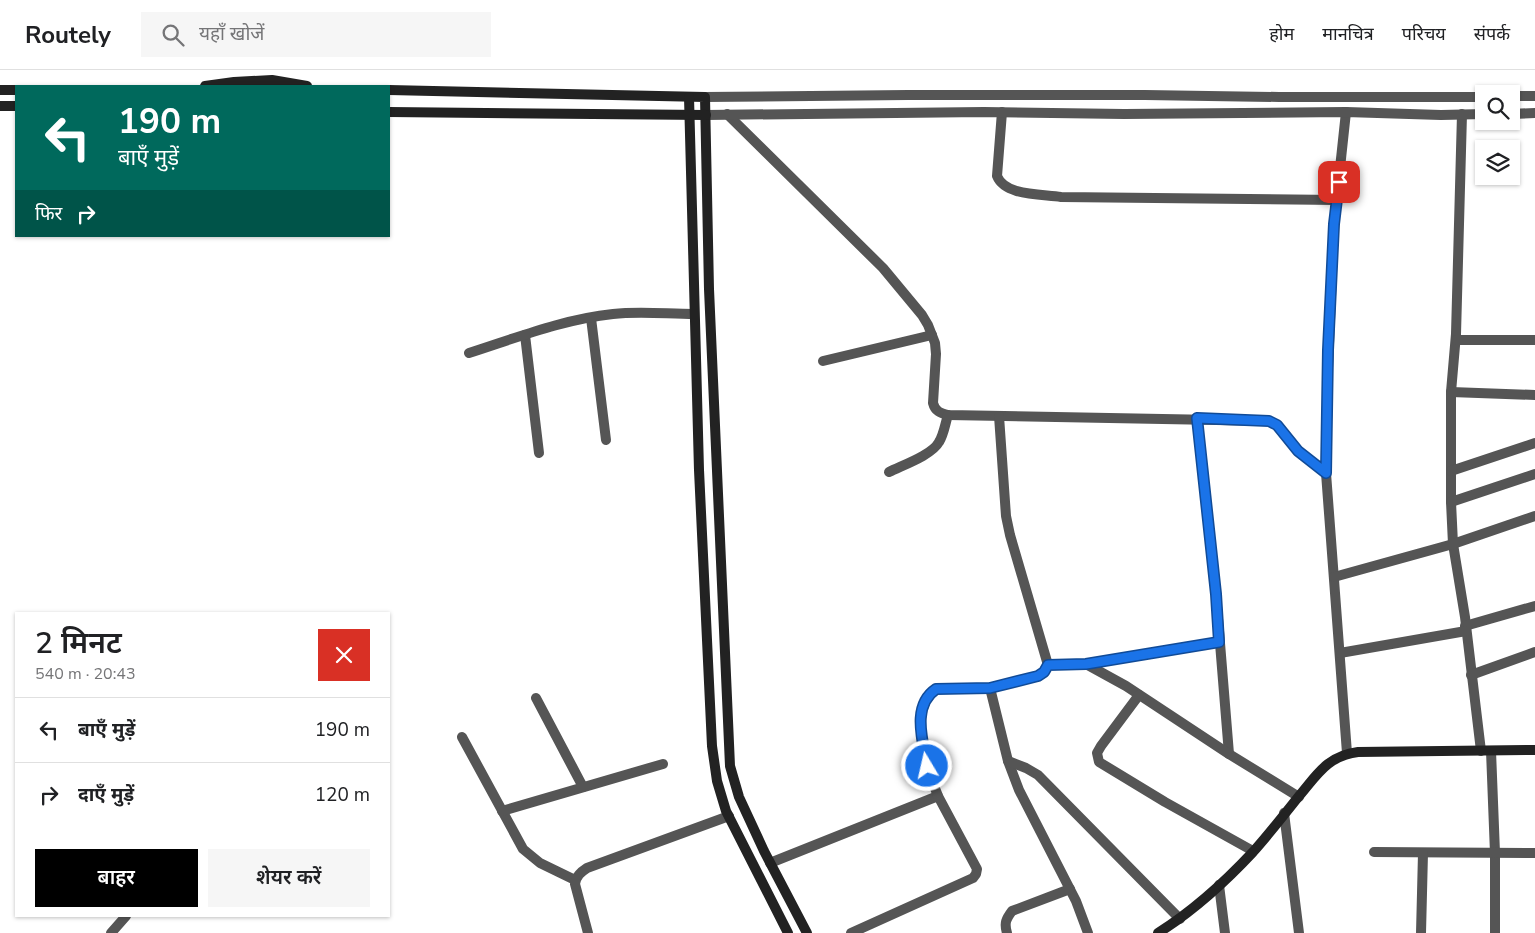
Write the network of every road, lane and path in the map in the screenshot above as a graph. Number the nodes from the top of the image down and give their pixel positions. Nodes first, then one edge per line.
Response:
1 (212, 85) edge
2 (292, 85) edge
3 (0, 90) edge
4 (15, 90) edge
5 (390, 90) edge
6 (1520, 96) edge
7 (1535, 96) edge
8 (689, 97) junction
9 (706, 97) junction
10 (1475, 97) edge
11 (0, 106) edge
12 (15, 106) edge
13 (390, 112) edge
14 (1002, 112) junction
15 (1346, 112) junction
16 (1535, 113) edge
17 (727, 114) junction
18 (1462, 114) junction
19 (1475, 114) edge
20 (1520, 114) edge
21 (689, 115) junction
22 (706, 115) junction
23 (1338, 200) junction
24 (694, 314) junction
25 (591, 318) junction
26 (525, 335) junction
27 (932, 335) junction
28 (1456, 340) junction
29 (1535, 340) edge
30 (468, 353) dead end
31 (823, 361) dead end
32 (1451, 392) junction
33 (1535, 395) edge
34 (948, 415) junction
35 (999, 416) junction
36 (1197, 418) junction
37 (606, 440) dead end
38 (1535, 443) edge
39 (539, 452) dead end
40 (1451, 471) junction
41 (889, 472) dead end
42 (1326, 473) junction
43 (1535, 474) edge
44 (1451, 502) junction
45 (1535, 516) edge
46 (1453, 544) junction
47 (1334, 577) junction
48 (1535, 606) edge
49 (1465, 628) junction
50 (1219, 642) junction
51 (1535, 652) edge
52 (1340, 653) junction
53 (1086, 664) junction
54 (1048, 665) junction
55 (1471, 675) junction
56 (990, 688) junction
57 (1139, 695) junction
58 (536, 698) dead end
59 (462, 737) dead end
60 (1535, 750) edge
61 (1486, 751) junction
62 (1348, 753) junction
63 (1229, 754) junction
64 (1008, 761) junction
65 (663, 764) dead end
66 (583, 787) junction
67 (938, 796) junction
68 (1299, 796) junction
69 (502, 811) junction
70 (1284, 813) junction
71 (729, 816) junction
72 (1253, 851) junction
73 (1374, 852) dead end
74 (1423, 853) junction
75 (1495, 853) junction
76 (1535, 854) edge
77 (770, 863) junction
78 (575, 880) junction
79 (1219, 886) junction
80 (1070, 888) junction
81 (125, 917) edge
82 (1180, 919) junction
83 (111, 933) edge
84 (588, 933) edge
85 (788, 933) edge
86 (808, 933) edge
87 (851, 933) edge
88 (1007, 933) edge
89 (1088, 933) edge
90 (1158, 933) edge
91 (1225, 933) edge
92 (1300, 933) edge
93 (1421, 933) edge
94 (1495, 933) edge

1 - 2 main road
3 - 4 main road
5 - 8 main road
6 - 7 street
8 - 9 main road
8 - 21 main road
9 - 10 street
9 - 22 main road
11 - 12 main road
13 - 21 main road
14 - 15 street
14 - 17 street
14 - 23 street
15 - 18 street
15 - 23 street
16 - 20 street
17 - 22 street
17 - 27 street
18 - 19 street
18 - 28 street
21 - 22 main road
21 - 24 main road
22 - 77 main road
23 - 42 street
24 - 25 street
24 - 71 main road
25 - 26 street
25 - 37 street
26 - 30 street
26 - 39 street
27 - 31 street
27 - 34 street
28 - 29 street
28 - 32 street
32 - 33 street
32 - 40 street
34 - 35 street
34 - 41 street
35 - 36 street
35 - 54 street
36 - 42 street
36 - 50 street
38 - 40 street
40 - 44 street
42 - 47 street
43 - 44 street
44 - 46 street
45 - 46 street
46 - 47 street
46 - 49 street
47 - 52 street
48 - 49 street
49 - 52 street
49 - 55 street
50 - 53 street
50 - 63 street
51 - 55 street
52 - 62 street
53 - 54 street
53 - 57 street
54 - 56 street
55 - 61 street
56 - 64 street
56 - 67 street
57 - 63 street
57 - 72 street
58 - 66 street
59 - 69 street
60 - 61 main road
61 - 62 main road
61 - 75 street
62 - 68 main road
63 - 68 street
64 - 80 street
64 - 82 street
65 - 66 street
66 - 69 street
67 - 77 street
67 - 87 street
68 - 70 main road
69 - 78 street
70 - 72 main road
70 - 92 street
71 - 78 street
71 - 85 main road
72 - 79 main road
73 - 74 street
74 - 75 street
74 - 93 street
75 - 76 street
75 - 94 street
77 - 86 main road
78 - 84 street
79 - 82 main road
79 - 91 street
80 - 88 street
80 - 89 street
81 - 83 street
82 - 90 main road

